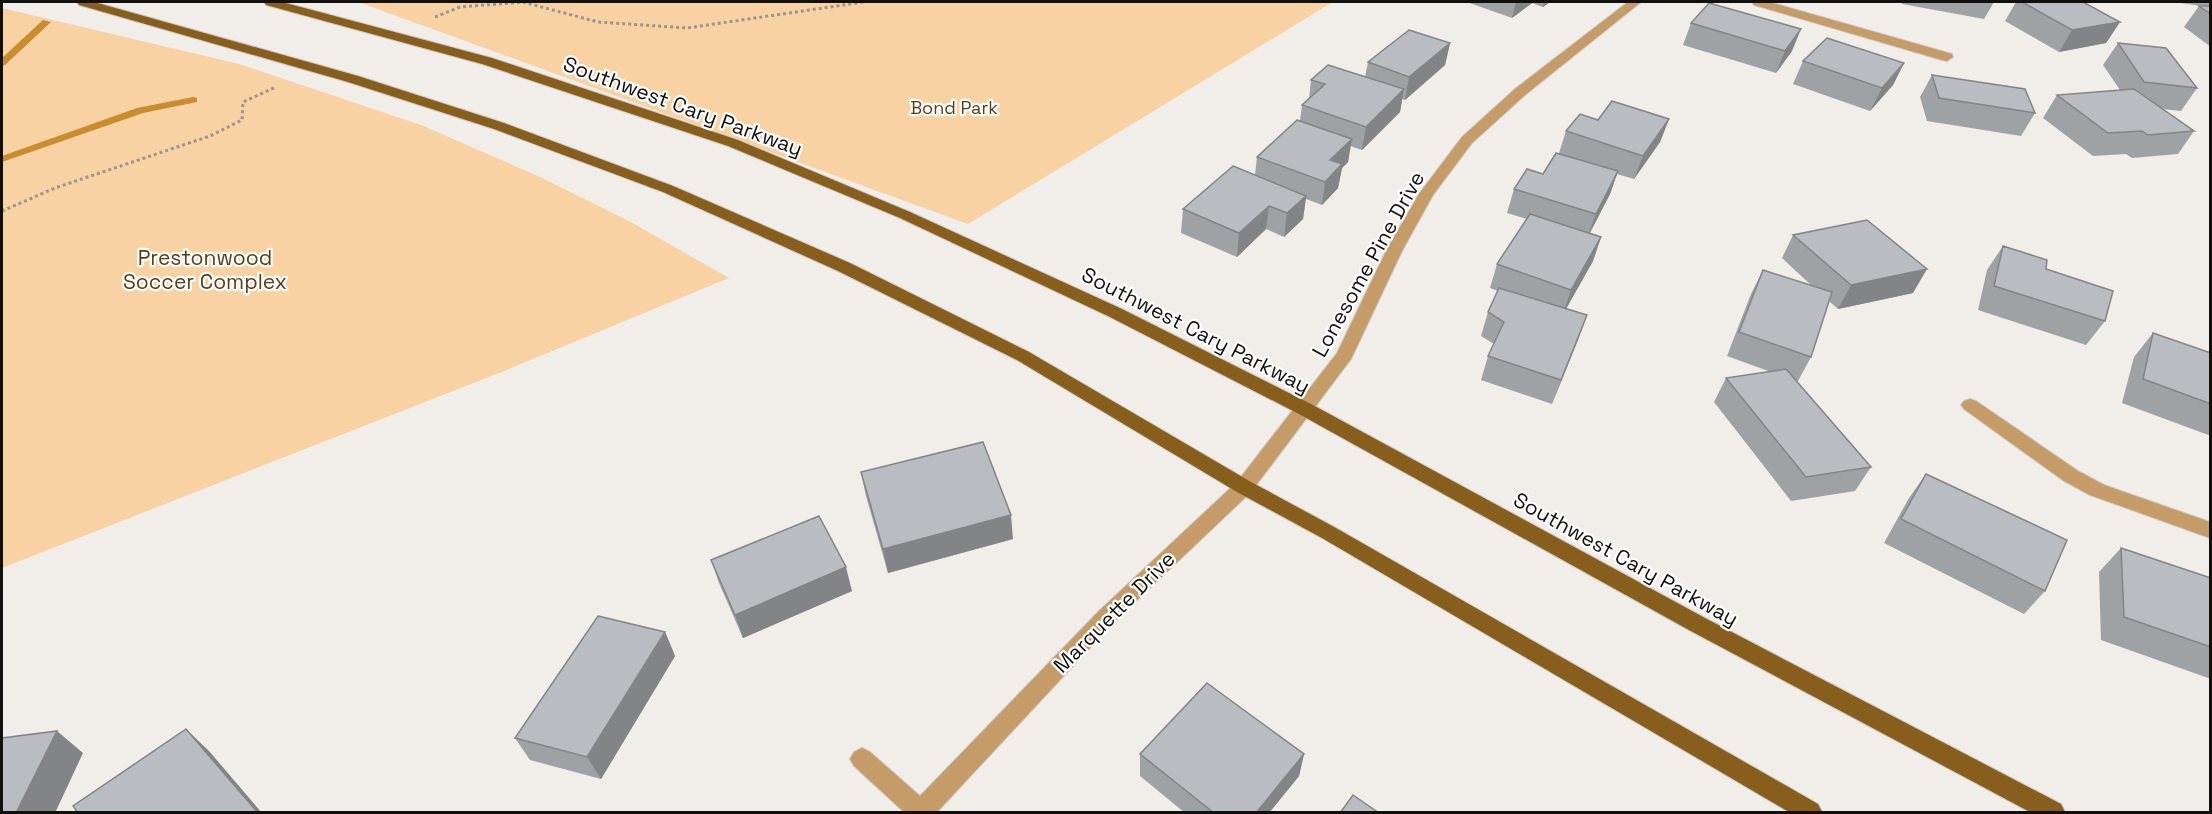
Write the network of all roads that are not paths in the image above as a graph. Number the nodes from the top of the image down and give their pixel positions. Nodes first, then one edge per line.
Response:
1 (83, 2) edge
2 (270, 2) edge
3 (1635, 2) edge
4 (1758, 2) edge
5 (1947, 57) dead end
6 (1970, 405) dead end
7 (1305, 409) junction
8 (1244, 487) junction
9 (2211, 530) edge
10 (862, 759) dead end
11 (921, 812) edge
12 (1810, 813) edge
13 (2053, 813) edge

1 - 8 main road
2 - 7 main road, Southwest Cary Parkway
3 - 7 street, Lonesome Pine Drive
4 - 5 street
6 - 9 street
7 - 8 street, Marquette Drive
7 - 13 main road, Southwest Cary Parkway
8 - 11 street, Marquette Drive
8 - 12 main road
10 - 11 street, Marquette Drive

